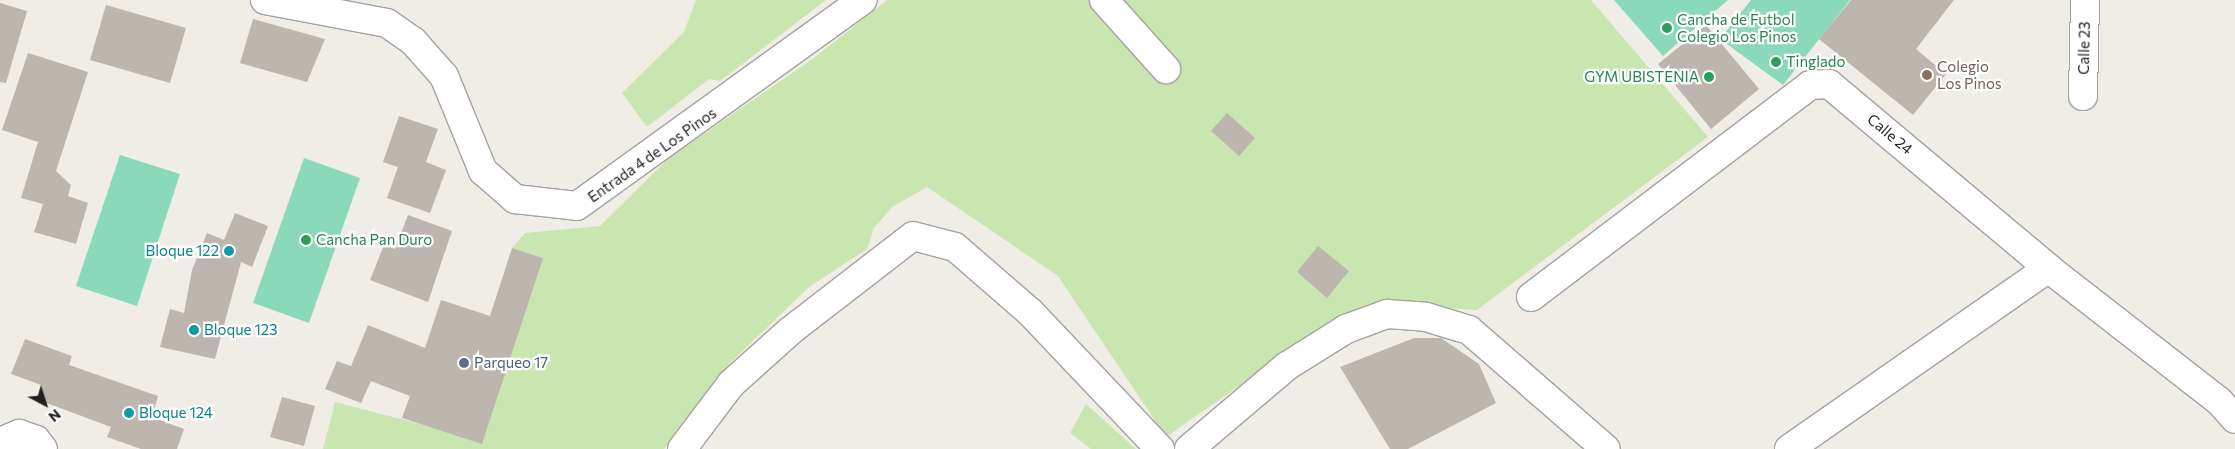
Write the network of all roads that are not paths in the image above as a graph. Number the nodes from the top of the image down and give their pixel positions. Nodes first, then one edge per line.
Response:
1 (265, 0) edge
2 (863, 0) edge
3 (1104, 0) edge
4 (2085, 0) edge
5 (1166, 69) dead end
6 (2083, 96) dead end
7 (2048, 268) junction
8 (1531, 297) dead end
9 (2235, 419) edge
10 (0, 442) edge
11 (44, 448) edge
12 (682, 449) edge
13 (1160, 449) edge
14 (1189, 449) edge
15 (1606, 449) edge
16 (1788, 449) edge

1 - 2 street, Entrada 4 de Los Pinos
3 - 5 street
4 - 6 street, Calle 23
7 - 8 street, Calle 24
7 - 9 street, Calle 24
7 - 16 street
10 - 11 street
12 - 13 street
14 - 15 street

